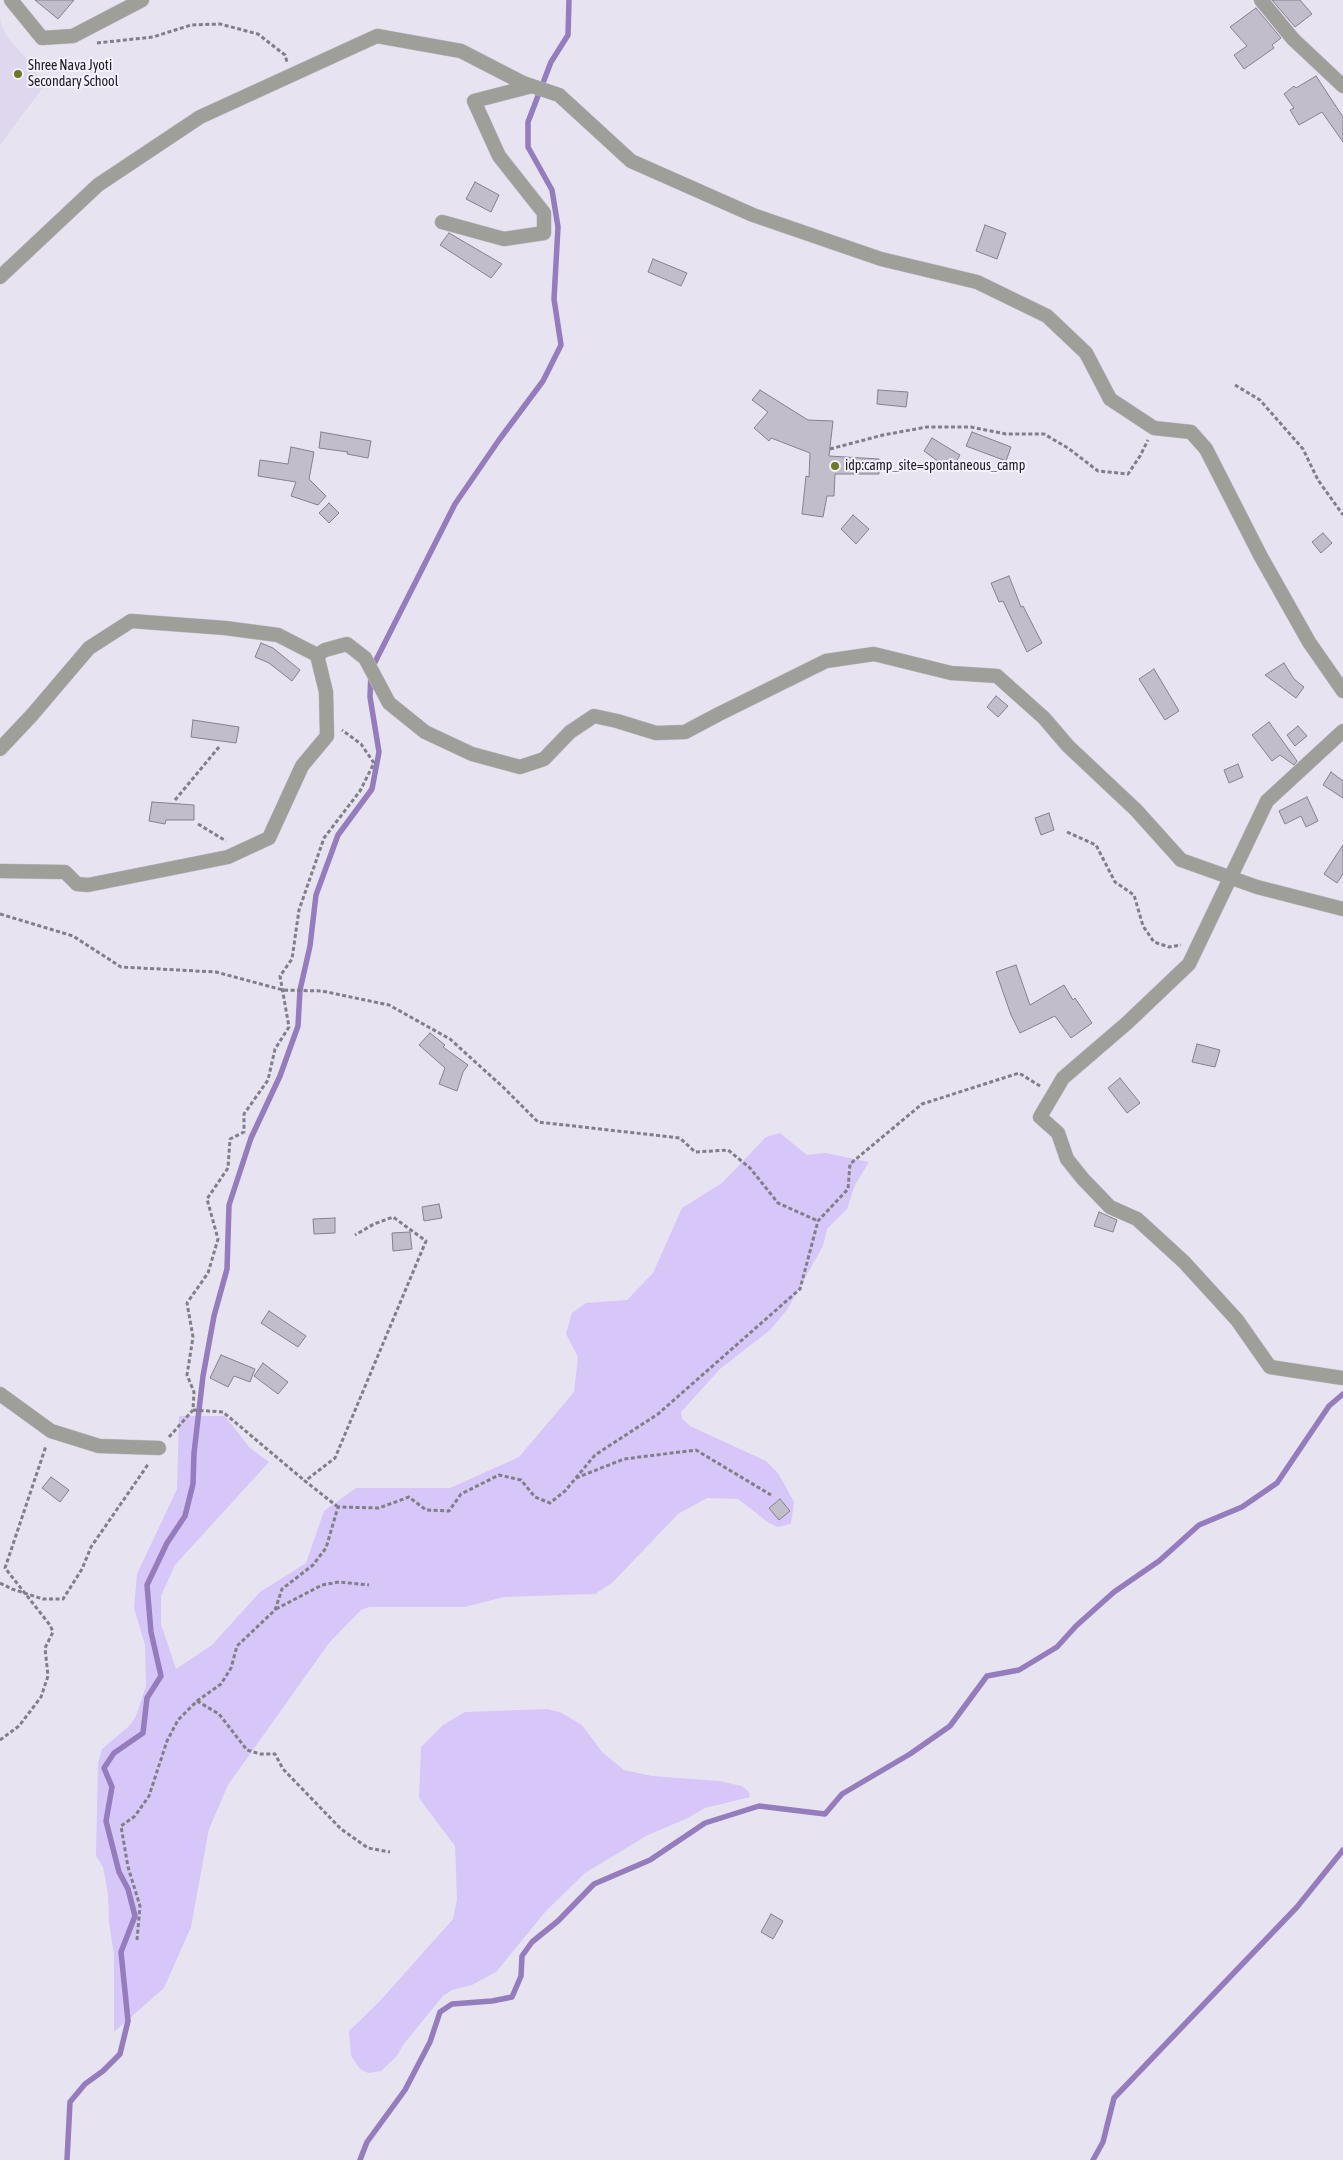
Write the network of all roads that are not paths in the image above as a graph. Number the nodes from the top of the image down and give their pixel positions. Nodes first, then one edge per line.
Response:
1 (11, 0) edge
2 (142, 0) edge
3 (1261, 0) edge
4 (532, 86) junction
5 (1343, 86) edge
6 (442, 222) dead end
7 (0, 277) edge
8 (317, 655) junction
9 (1343, 691) edge
10 (1343, 731) edge
11 (0, 749) edge
12 (0, 871) edge
13 (1231, 877) junction
14 (1343, 909) edge
15 (1339, 1378) edge
16 (0, 1394) edge
17 (159, 1448) road end

1 - 2 street
3 - 5 street
4 - 6 street
4 - 7 street
4 - 9 street
8 - 11 street
8 - 12 street
8 - 13 street
10 - 13 street
13 - 14 street
13 - 15 street
16 - 17 street

